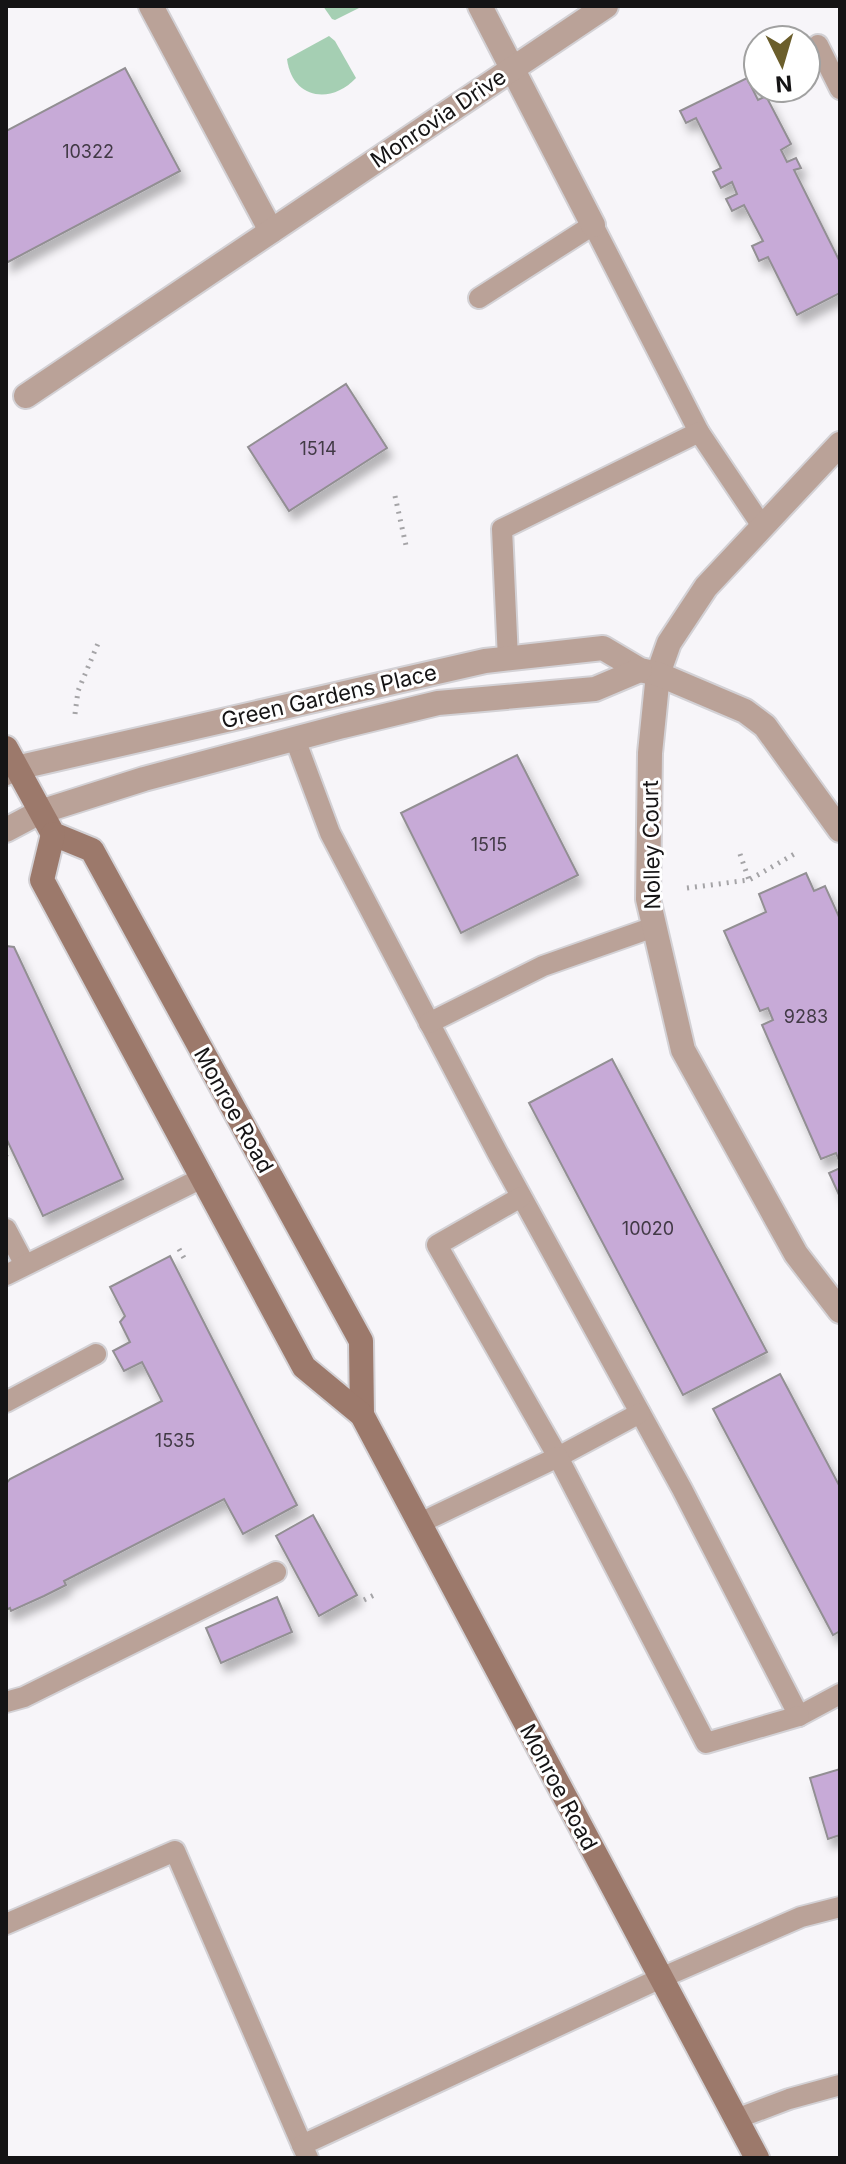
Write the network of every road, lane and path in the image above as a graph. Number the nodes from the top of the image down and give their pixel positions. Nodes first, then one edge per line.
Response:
1 (151, 6) edge
2 (480, 6) edge
3 (606, 6) edge
4 (822, 53) edge
5 (514, 67) junction
6 (840, 89) edge
7 (593, 225) junction
8 (271, 231) junction
9 (479, 298) dead end
10 (26, 396) dead end
11 (699, 432) junction
12 (840, 444) edge
13 (395, 496) dead end
14 (762, 526) junction
15 (407, 550) dead end
16 (99, 641) dead end
17 (508, 659) junction
18 (649, 672) junction
19 (75, 714) dead end
20 (295, 739) junction
21 (9, 763) edge
22 (40, 812) junction
23 (6, 830) edge
24 (840, 830) edge
25 (53, 834) junction
26 (796, 853) dead end
27 (740, 854) dead end
28 (749, 880) junction
29 (687, 888) dead end
30 (654, 927) junction
31 (429, 1023) junction
32 (204, 1177) junction
33 (521, 1197) junction
34 (6, 1229) edge
35 (179, 1249) dead end
36 (184, 1258) dead end
37 (25, 1265) junction
38 (6, 1275) edge
39 (840, 1311) edge
40 (96, 1354) dead end
41 (6, 1402) edge
42 (640, 1413) junction
43 (362, 1415) junction
44 (558, 1457) junction
45 (418, 1524) junction
46 (276, 1572) dead end
47 (378, 1593) dead end
48 (364, 1600) dead end
49 (840, 1694) edge
50 (6, 1702) edge
51 (799, 1716) junction
52 (840, 1907) edge
53 (6, 1924) edge
54 (661, 1978) junction
55 (840, 2085) edge
56 (736, 2119) junction
57 (305, 2152) edge
58 (757, 2158) edge

1 - 8 street
2 - 5 street
3 - 5 street, Monrovia Drive
4 - 6 lane
5 - 7 street
5 - 8 street, Monrovia Drive
7 - 9 lane
7 - 11 lane
8 - 10 street, Monrovia Drive
11 - 14 lane
11 - 17 lane
12 - 14 street, Nolley Court
13 - 15 path
14 - 18 street, Nolley Court
16 - 19 path
17 - 18 street, Green Gardens Place
17 - 21 street, Green Gardens Place
18 - 20 street, Green Gardens Place
18 - 24 street
18 - 30 street, Nolley Court
20 - 22 street, Green Gardens Place
20 - 31 lane
21 - 22 main road
22 - 23 street, Green Gardens Place
22 - 25 main road
25 - 32 main road, Monroe Road
25 - 43 main road, Monroe Road
26 - 28 path
27 - 28 path
28 - 29 path
30 - 31 lane
30 - 39 street, Nolley Court
31 - 33 lane
32 - 37 lane
32 - 43 main road, Monroe Road
33 - 42 lane
33 - 44 lane
34 - 37 lane
35 - 36 path
37 - 38 lane
40 - 41 lane
42 - 44 lane
42 - 51 lane
43 - 45 main road, Monroe Road
44 - 45 lane
44 - 51 lane
45 - 54 main road, Monroe Road
46 - 50 lane
47 - 48 path
49 - 51 lane
52 - 54 lane
53 - 57 lane
54 - 56 main road, Monroe Road
54 - 57 lane
55 - 56 lane
56 - 58 main road, Monroe Road

